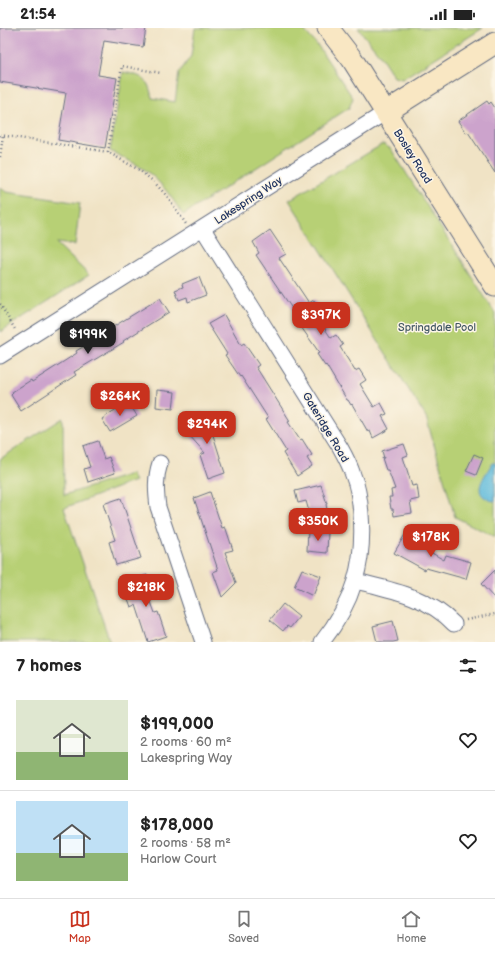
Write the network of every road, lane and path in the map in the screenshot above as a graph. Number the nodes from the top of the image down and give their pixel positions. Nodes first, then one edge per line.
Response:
1 (328, 28) edge
2 (495, 43) edge
3 (161, 73) dead end
4 (386, 112) junction
5 (2, 135) edge
6 (108, 152) junction
7 (0, 156) edge
8 (198, 232) junction
9 (495, 286) edge
10 (0, 304) edge
11 (23, 342) junction
12 (0, 356) edge
13 (160, 463) dead end
14 (356, 581) junction
15 (495, 614) edge
16 (454, 624) joint
17 (203, 642) edge
18 (322, 642) edge

1 - 4 street, Bosley Road
2 - 4 street, Lakespring Way
3 - 6 path
4 - 8 street, Lakespring Way
4 - 9 street, Bosley Road
5 - 6 path
5 - 7 path
6 - 8 path
8 - 11 street, Lakespring Way
8 - 14 street, Gateridge Road
10 - 11 path
11 - 12 street, Lakespring Way
13 - 17 street
14 - 16 street
14 - 18 street, Gateridge Road
15 - 16 path

